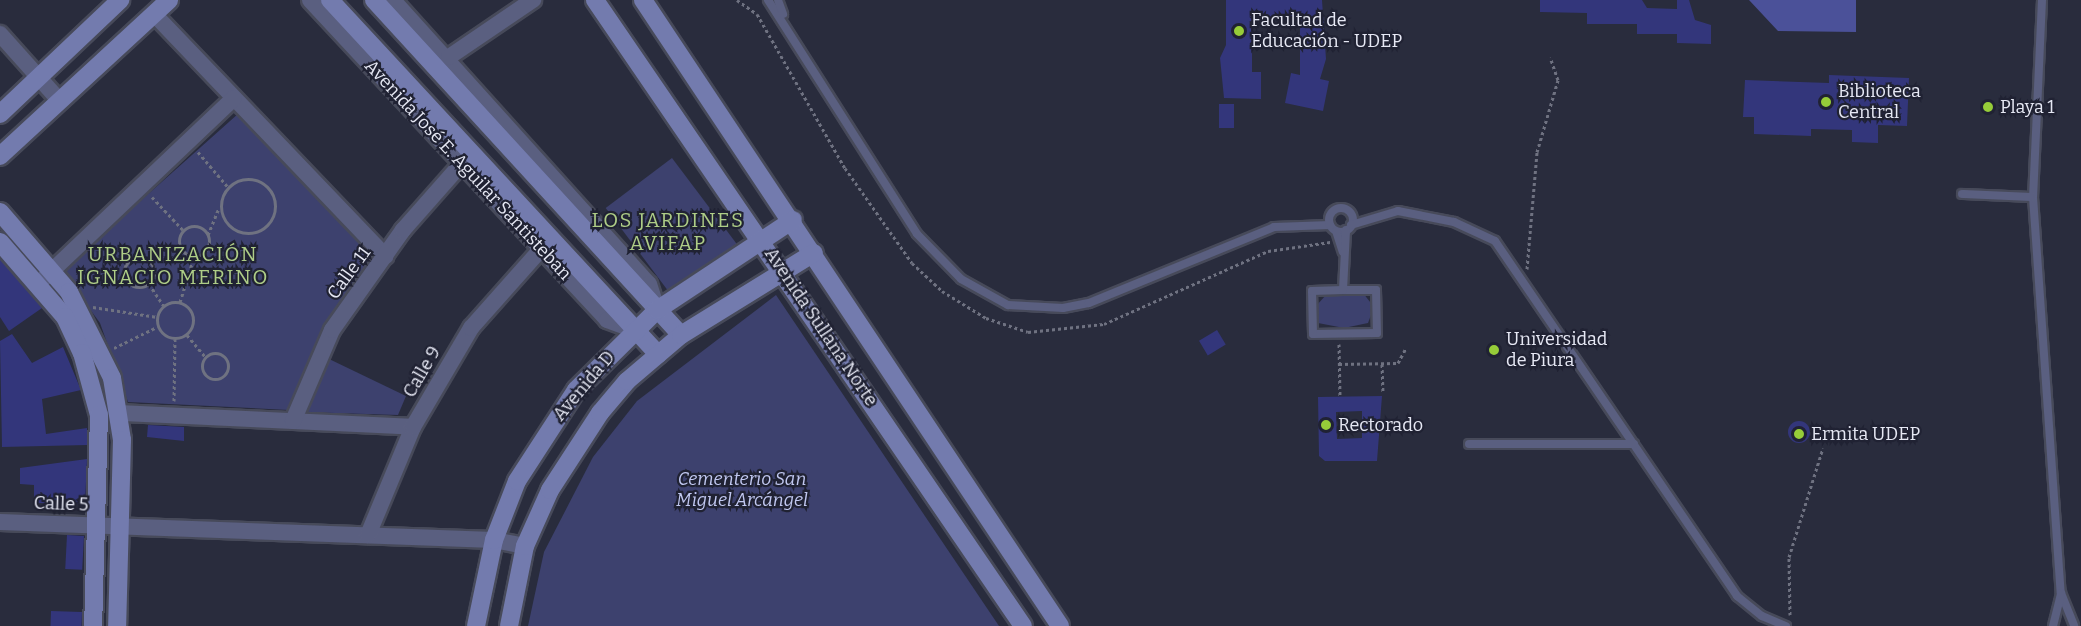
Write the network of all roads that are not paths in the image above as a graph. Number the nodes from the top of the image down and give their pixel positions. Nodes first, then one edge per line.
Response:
1 (120, 0) edge
2 (169, 0) edge
3 (310, 0) edge
4 (330, 0) edge
5 (374, 0) edge
6 (393, 0) edge
7 (533, 0) edge
8 (595, 0) edge
9 (644, 0) edge
10 (768, 0) edge
11 (778, 0) edge
12 (2042, 0) edge
13 (154, 14) junction
14 (784, 18) junction
15 (0, 34) edge
16 (449, 57) junction
17 (40, 77) junction
18 (234, 98) junction
19 (60, 101) junction
20 (0, 114) edge
21 (0, 156) edge
22 (463, 162) junction
23 (1962, 194) dead end
24 (2034, 196) junction
25 (1333, 210) junction
26 (1347, 210) junction
27 (0, 212) edge
28 (1370, 219) junction
29 (793, 220) junction
30 (1300, 225) junction
31 (1349, 228) junction
32 (1334, 232) junction
33 (763, 240) junction
34 (0, 242) edge
35 (542, 248) junction
36 (1343, 252) junction
37 (814, 253) junction
38 (385, 256) junction
39 (52, 270) junction
40 (784, 274) junction
41 (38, 284) junction
42 (1343, 290) junction
43 (657, 310) junction
44 (634, 330) junction
45 (681, 335) junction
46 (658, 354) junction
47 (121, 413) junction
48 (293, 421) junction
49 (413, 427) junction
50 (1468, 444) dead end
51 (1635, 444) junction
52 (0, 522) edge
53 (98, 525) junction
54 (120, 526) junction
55 (368, 536) junction
56 (494, 540) junction
57 (525, 546) junction
58 (2061, 593) junction
59 (93, 626) edge
60 (117, 626) edge
61 (476, 626) edge
62 (509, 626) edge
63 (1023, 626) edge
64 (1060, 626) edge
65 (1786, 626) edge
66 (2054, 626) edge
67 (2074, 626) edge

1 - 17 main road
2 - 13 main road
3 - 22 street, Avenida José E. Aguilar Santisteban
4 - 44 main road, Avenida José E. Aguilar Santisteban
5 - 43 main road
6 - 16 street
7 - 16 street
8 - 33 main road, Avenida Sullana Norte
9 - 29 main road, Avenida Sullana Norte
10 - 14 lane
11 - 14 lane
12 - 24 lane
13 - 18 street
13 - 19 main road
14 - 30 lane
15 - 17 street
16 - 43 street
17 - 19 street
17 - 20 main road
18 - 38 street
18 - 39 street
19 - 21 main road
22 - 35 street, Avenida José E. Aguilar Santisteban
22 - 38 street, Calle 11
23 - 24 lane
24 - 58 lane
25 - 26 lane
25 - 30 lane
25 - 32 lane
26 - 28 lane
26 - 31 lane
27 - 39 main road
28 - 31 lane
28 - 51 lane
29 - 33 main road, Avenida D
29 - 37 main road, Avenida Sullana Norte
30 - 32 lane
31 - 32 lane
31 - 36 lane
32 - 36 lane
33 - 40 main road, Avenida Sullana Norte
33 - 43 main road, Avenida D
34 - 41 main road
35 - 44 street, Avenida José E. Aguilar Santisteban
35 - 49 street, Calle 9
36 - 42 lane
37 - 40 main road, Avenida D
37 - 64 main road, Avenida Sullana Norte
38 - 48 street, Calle 11
39 - 41 street
39 - 47 main road
40 - 45 main road, Avenida D
40 - 63 main road, Avenida Sullana Norte
41 - 53 main road
42 - 42 lane
43 - 44 main road, Avenida D
43 - 45 main road
44 - 46 main road, Avenida José E. Aguilar Santisteban
44 - 56 main road, Avenida D
45 - 46 main road, Avenida D
46 - 57 main road, Avenida D
47 - 48 street
47 - 54 main road
48 - 49 street
49 - 55 street, Calle 9
50 - 51 lane
51 - 65 lane
52 - 53 street, Calle 5
53 - 54 street, Calle 5
53 - 59 main road
54 - 55 street, Calle 5
54 - 60 main road
55 - 56 street, Calle 5
56 - 57 street, Calle 5
56 - 61 main road, Avenida D
57 - 62 main road, Avenida D
58 - 66 lane
58 - 67 lane

